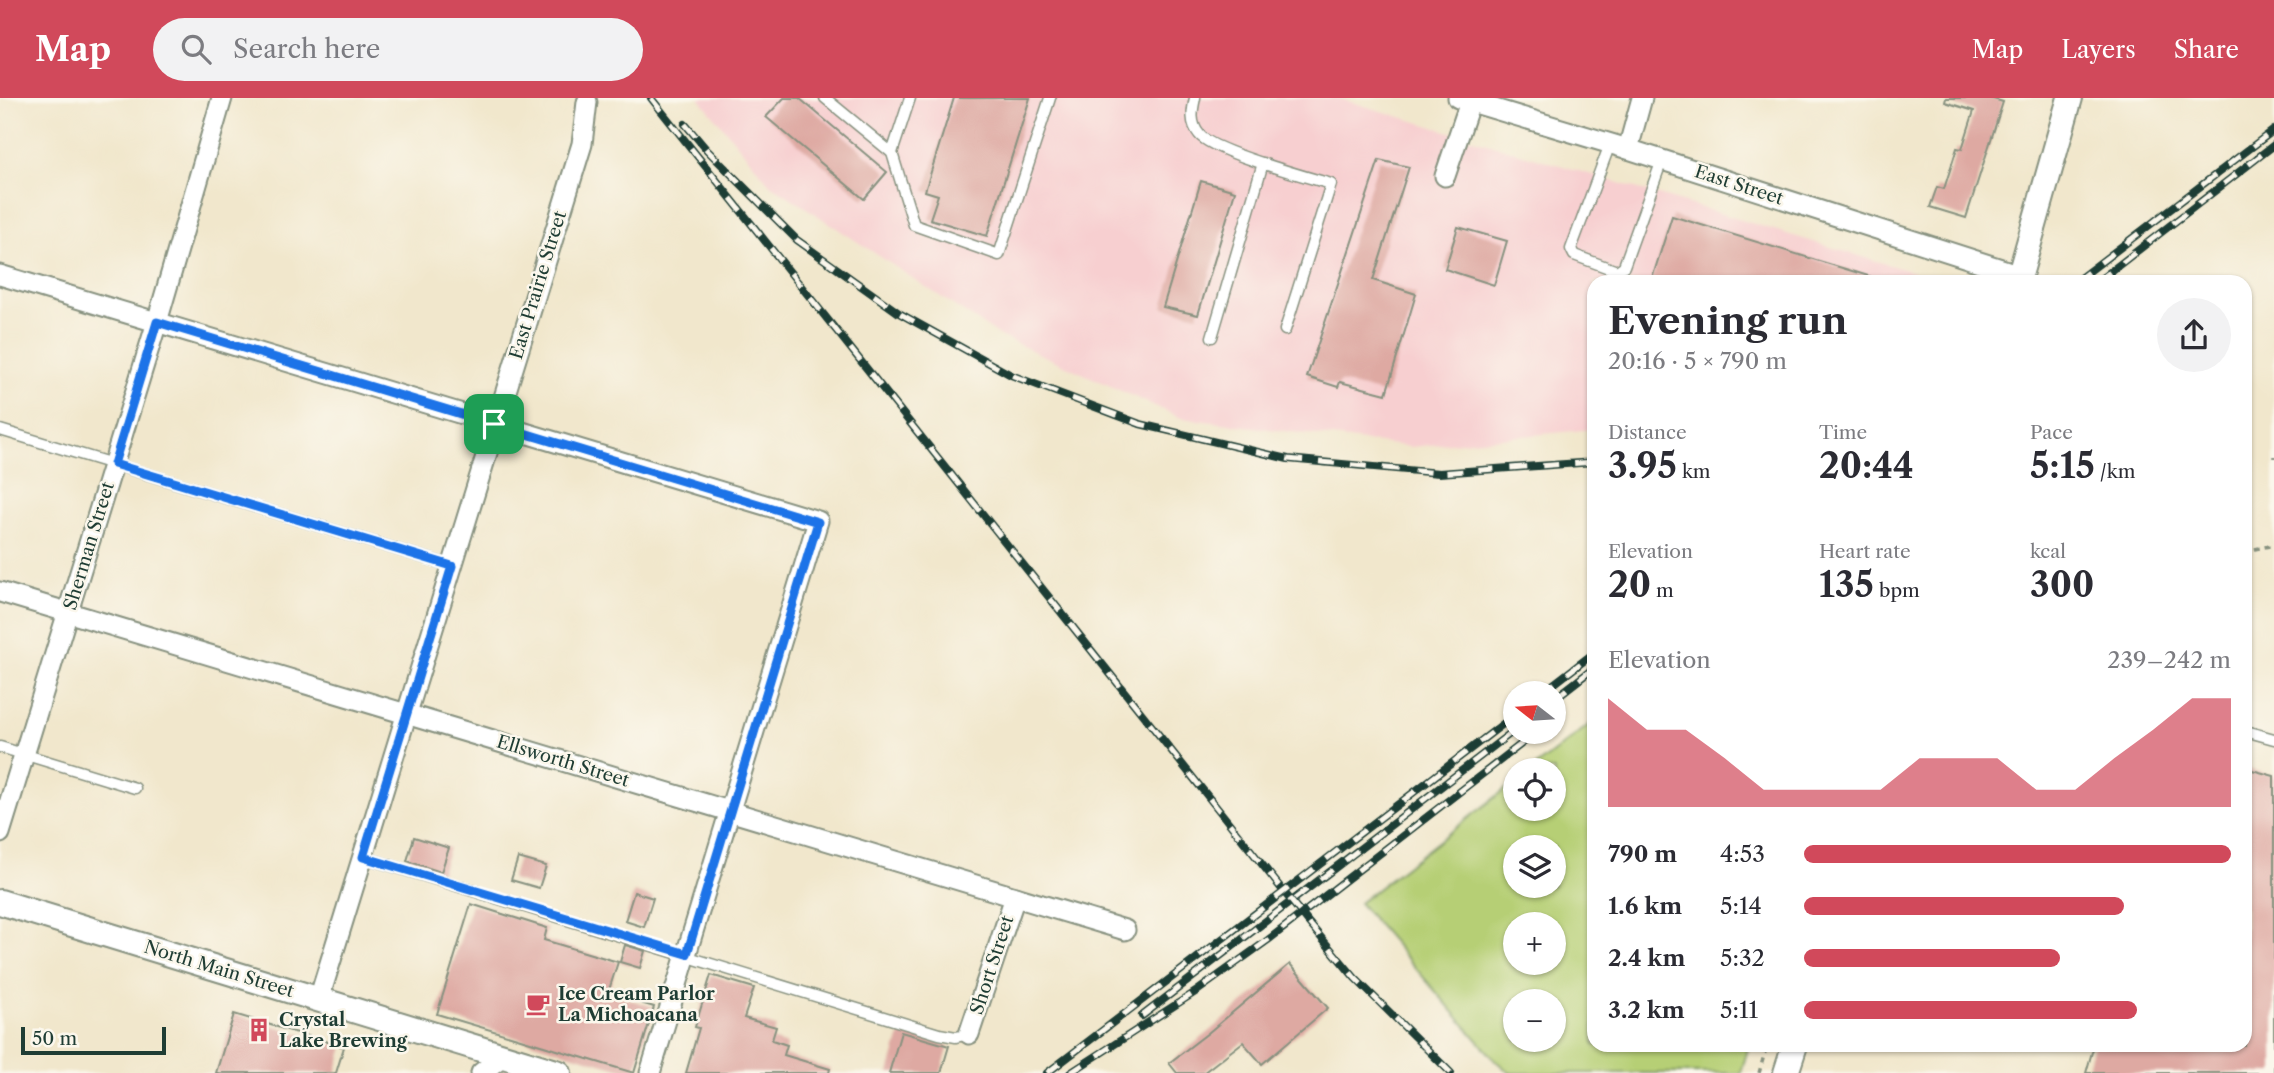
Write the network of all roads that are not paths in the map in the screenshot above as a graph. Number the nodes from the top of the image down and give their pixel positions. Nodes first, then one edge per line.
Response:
1 (222, 98) edge
2 (825, 98) edge
3 (910, 98) edge
4 (1050, 98) edge
5 (1195, 98) edge
6 (1642, 98) edge
7 (2070, 98) edge
8 (588, 99) edge
9 (1464, 100) edge
10 (1619, 146) junction
11 (892, 153) junction
12 (1662, 160) junction
13 (1263, 163) junction
14 (1445, 176) dead end
15 (0, 275) edge
16 (2010, 275) edge
17 (2020, 275) edge
18 (157, 322) junction
19 (1285, 330) dead end
20 (1212, 337) dead end
21 (494, 424) junction
22 (0, 430) edge
23 (114, 464) junction
24 (452, 566) junction
25 (0, 592) edge
26 (68, 612) junction
27 (407, 714) junction
28 (2252, 733) edge
29 (2274, 739) edge
30 (0, 747) edge
31 (24, 754) junction
32 (135, 788) dead end
33 (730, 811) junction
34 (0, 833) edge
35 (363, 857) junction
36 (1015, 897) junction
37 (0, 902) edge
38 (1125, 930) dead end
39 (687, 954) junction
40 (319, 999) junction
41 (970, 1034) joint
42 (1793, 1052) edge
43 (503, 1056) junction
44 (481, 1073) edge
45 (559, 1073) edge
46 (650, 1073) edge
47 (1786, 1073) edge

1 - 18 street, Sherman Street
2 - 11 lane
3 - 11 lane
4 - 11 lane
5 - 13 lane
6 - 10 street
7 - 17 street
8 - 21 street, East Prairie Street
9 - 10 street, East Street
9 - 14 street
10 - 12 street, East Street
10 - 12 lane
12 - 16 street, East Street
13 - 19 lane
13 - 20 lane
15 - 18 street
18 - 21 street
18 - 23 street, Sherman Street
21 - 24 street, East Prairie Street
21 - 33 street
22 - 23 lane
23 - 24 lane
23 - 26 street, Sherman Street
24 - 27 street, East Prairie Street
25 - 26 street, Ellsworth Street
26 - 27 street, Ellsworth Street
26 - 31 street, Sherman Street
27 - 33 street, Ellsworth Street
27 - 35 street, East Prairie Street
28 - 29 lane
30 - 31 lane
31 - 32 lane
31 - 34 street, Sherman Street
33 - 36 street, Ellsworth Street
33 - 39 street
35 - 39 lane
35 - 40 street, East Prairie Street
36 - 38 street, Ellsworth Street
36 - 41 street, Short Street
37 - 40 street, North Main Street
39 - 41 lane
39 - 46 street
40 - 43 street, North Main Street
42 - 47 street
43 - 44 street
43 - 45 street, North Main Street

